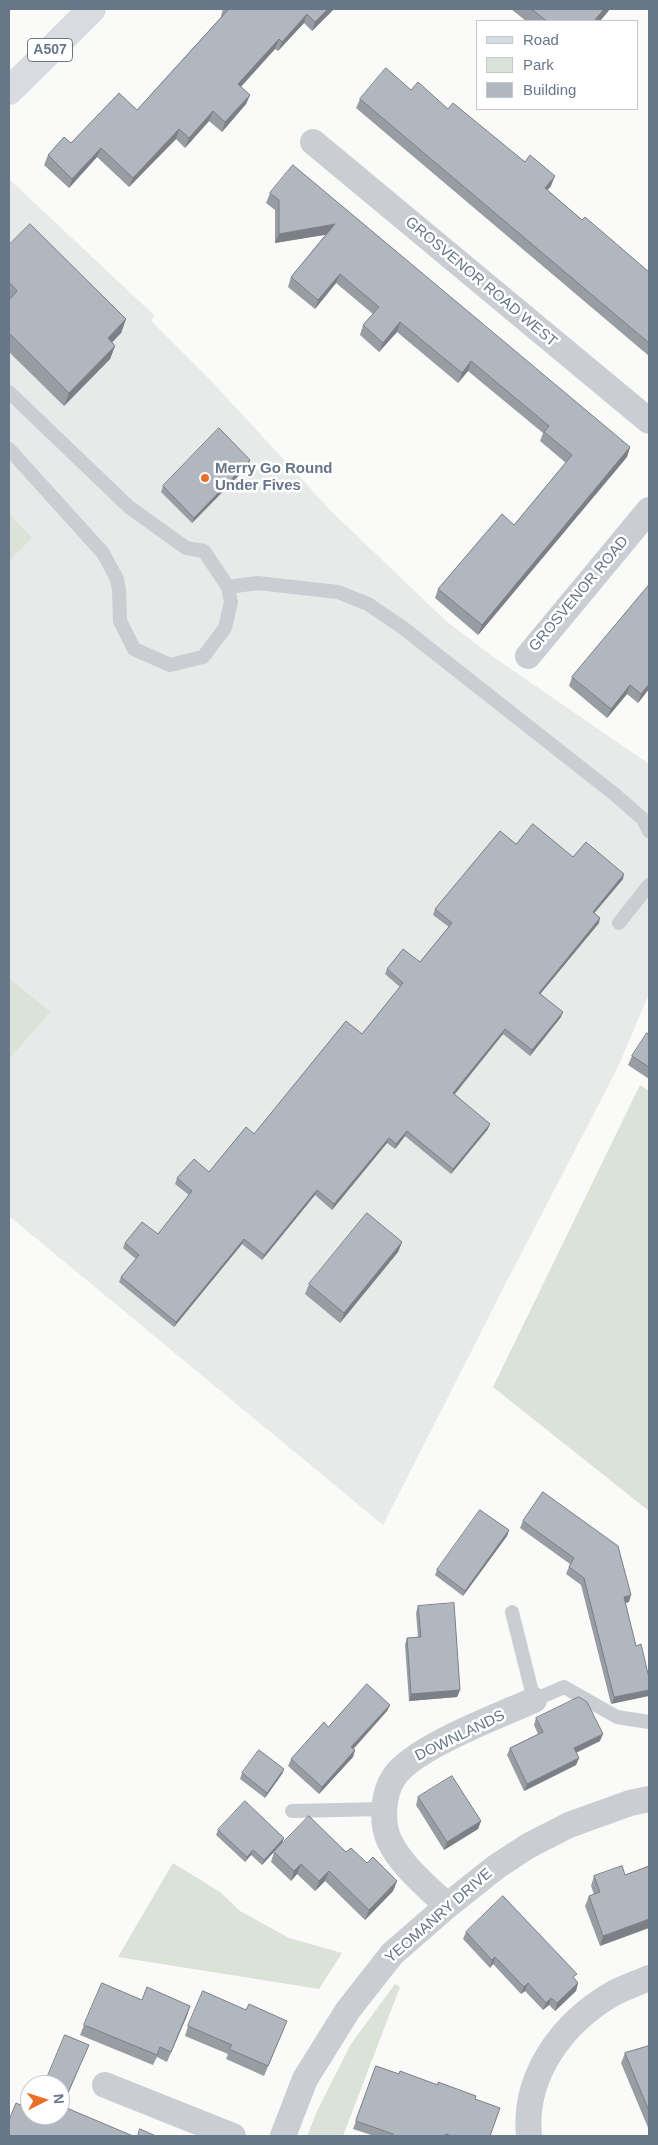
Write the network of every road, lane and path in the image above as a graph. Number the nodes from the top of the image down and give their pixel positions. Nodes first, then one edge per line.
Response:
1 (92, 9) edge
2 (9, 91) edge
3 (313, 142) dead end
4 (9, 392) edge
5 (649, 421) edge
6 (9, 450) edge
7 (649, 510) edge
8 (228, 587) junction
9 (528, 656) dead end
10 (649, 831) edge
11 (649, 885) edge
12 (619, 923) dead end
13 (512, 1612) dead end
14 (534, 1700) junction
15 (649, 1722) edge
16 (649, 1799) edge
17 (384, 1808) junction
18 (292, 1811) dead end
19 (447, 1906) junction
20 (649, 1978) edge
21 (105, 2085) dead end
22 (233, 2136) edge
23 (284, 2136) edge
24 (529, 2136) edge

1 - 2 main road, A507
3 - 5 street, GROSVENOR ROAD WEST
4 - 8 lane
6 - 8 lane
7 - 9 street, GROSVENOR ROAD
8 - 10 lane
11 - 12 lane
13 - 14 lane
14 - 15 lane, DOWNLANDS
14 - 17 street, DOWNLANDS
16 - 19 street, YEOMANRY DRIVE
17 - 18 lane
17 - 19 street, DOWNLANDS
19 - 23 street, YEOMANRY DRIVE
20 - 24 street
21 - 22 street

